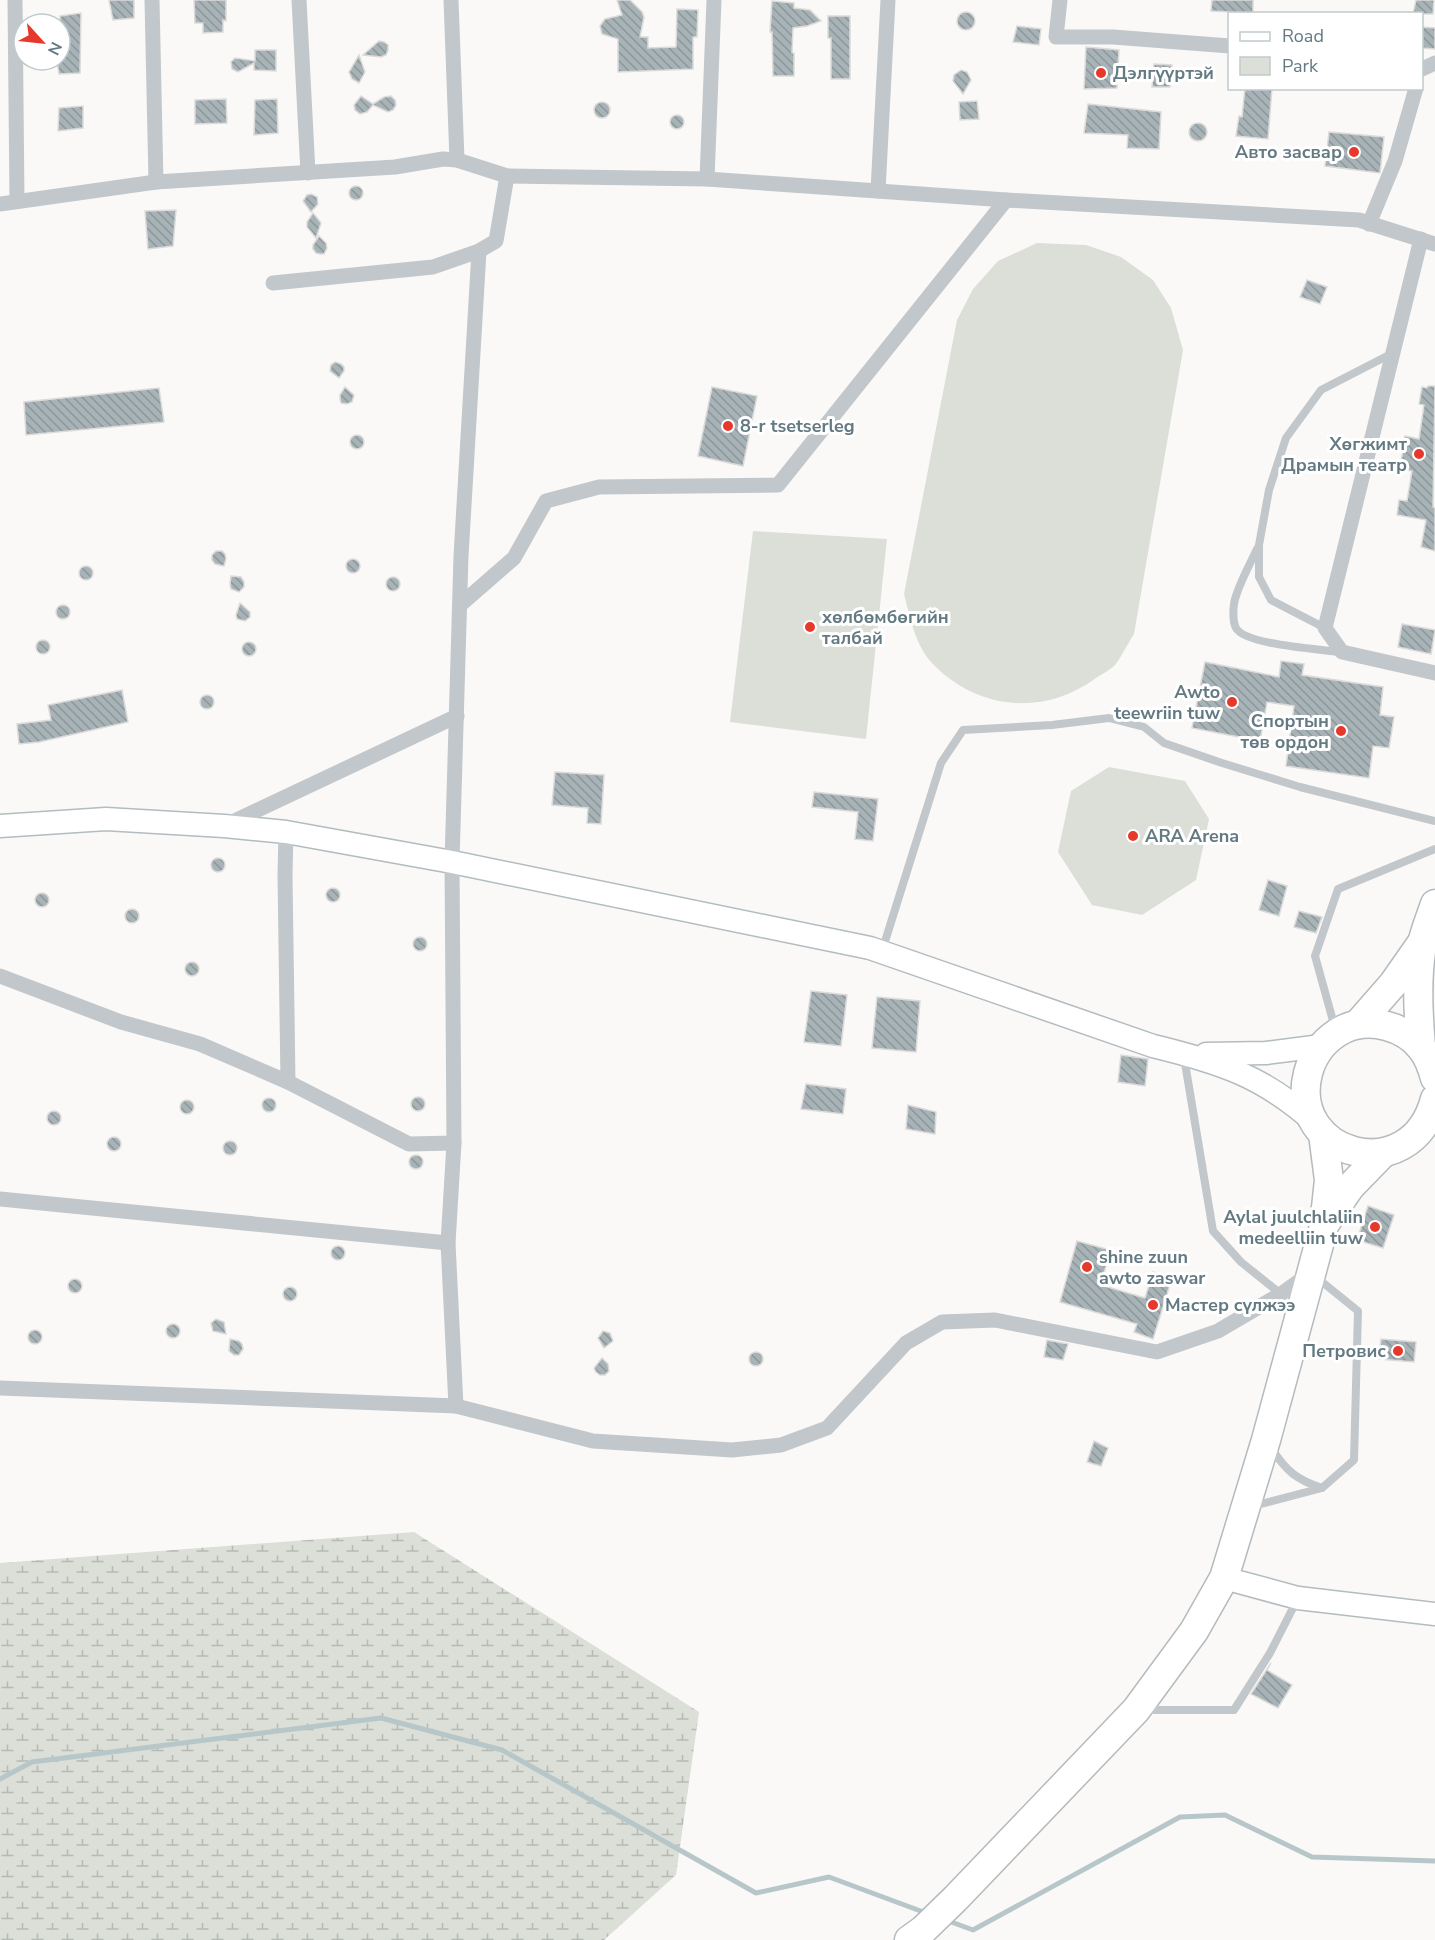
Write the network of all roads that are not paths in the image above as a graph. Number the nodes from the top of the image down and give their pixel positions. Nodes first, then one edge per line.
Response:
1 (15, 0) edge
2 (152, 0) edge
3 (299, 0) edge
4 (451, 0) edge
5 (714, 0) edge
6 (888, 0) edge
7 (1060, 0) edge
8 (1228, 46) edge
9 (1415, 90) edge
10 (457, 160) junction
11 (308, 173) junction
12 (507, 176) junction
13 (707, 179) junction
14 (156, 182) junction
15 (878, 191) junction
16 (1006, 200) junction
17 (17, 201) junction
18 (0, 204) edge
19 (1369, 224) junction
20 (1428, 242) edge
21 (479, 251) junction
22 (273, 283) dead end
23 (1393, 353) junction
24 (1259, 545) junction
25 (460, 605) junction
26 (1325, 628) junction
27 (1342, 652) junction
28 (1435, 673) edge
29 (456, 716) junction
30 (1435, 821) edge
31 (0, 826) edge
32 (224, 826) junction
33 (286, 832) junction
34 (1435, 849) edge
35 (452, 862) junction
36 (1435, 904) edge
37 (1424, 939) junction
38 (882, 952) junction
39 (0, 976) edge
40 (1338, 1035) junction
41 (1184, 1054) junction
42 (1430, 1061) edge
43 (288, 1082) junction
44 (1435, 1099) edge
45 (1429, 1125) edge
46 (1319, 1128) junction
47 (454, 1143) junction
48 (1383, 1153) junction
49 (0, 1199) edge
50 (1324, 1226) junction
51 (448, 1243) junction
52 (1311, 1273) junction
53 (1281, 1294) junction
54 (0, 1388) edge
55 (456, 1406) junction
56 (1266, 1440) junction
57 (1322, 1488) junction
58 (1246, 1508) junction
59 (1224, 1578) junction
60 (1298, 1598) junction
61 (1435, 1614) edge
62 (1136, 1710) junction
63 (916, 1935) edge

1 - 17 street
2 - 14 street
3 - 11 street
4 - 10 street
5 - 13 street
6 - 15 street
7 - 8 street
9 - 19 street
10 - 11 street
10 - 12 street
11 - 14 street
12 - 13 street
12 - 21 street
13 - 15 street
14 - 17 street
15 - 16 street
16 - 19 street
16 - 25 street
17 - 18 street
19 - 20 street
20 - 23 street
21 - 22 street
21 - 25 street
23 - 24 lane
23 - 26 street
24 - 26 lane
24 - 27 lane
25 - 29 street
26 - 27 street
27 - 28 street
29 - 32 street
29 - 35 street
30 - 38 lane
31 - 32 street
32 - 33 street
33 - 35 street
33 - 43 street
34 - 40 lane
35 - 38 street
35 - 47 street
36 - 37 highway
37 - 40 highway
37 - 42 highway
38 - 41 street
39 - 43 street
40 - 41 street
40 - 42 highway
40 - 46 highway
41 - 46 street
41 - 53 lane
43 - 47 street
44 - 45 highway
45 - 48 highway
46 - 48 highway
46 - 50 highway
47 - 51 street
48 - 50 highway
49 - 51 street
50 - 52 highway
51 - 55 street
52 - 53 street
52 - 56 highway
52 - 57 lane
53 - 55 street
54 - 55 street
56 - 57 lane
56 - 58 highway
57 - 58 lane
58 - 59 highway
59 - 60 street
59 - 62 highway
60 - 61 street
60 - 62 lane
62 - 63 highway

